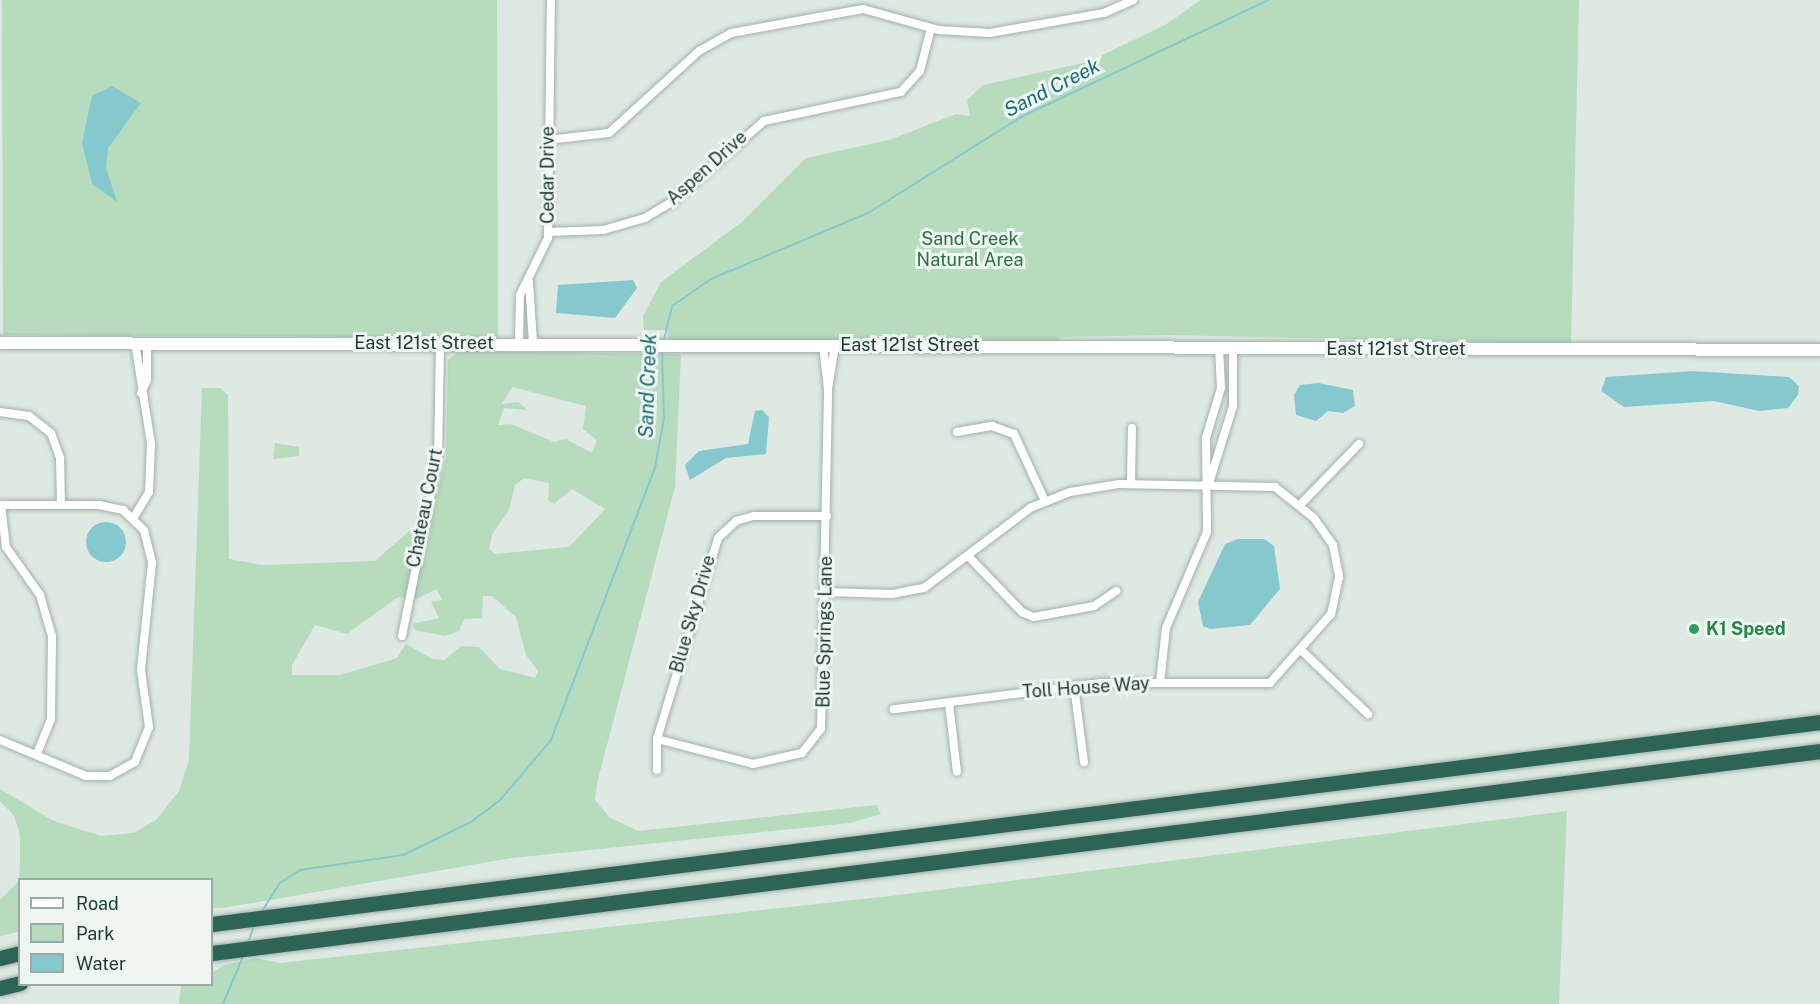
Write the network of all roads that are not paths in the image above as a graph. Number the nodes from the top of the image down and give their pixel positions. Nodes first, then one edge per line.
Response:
1 (551, 0) edge
2 (1133, 0) edge
3 (931, 28) junction
4 (548, 140) junction
5 (548, 232) junction
6 (530, 282) junction
7 (141, 342) junction
8 (0, 343) edge
9 (440, 343) junction
10 (519, 343) junction
11 (533, 343) junction
12 (829, 345) junction
13 (1219, 347) junction
14 (1233, 347) junction
15 (1820, 350) edge
16 (0, 412) edge
17 (1132, 428) dead end
18 (957, 432) dead end
19 (1359, 444) dead end
20 (1131, 483) junction
21 (1209, 483) junction
22 (1045, 501) junction
23 (61, 504) junction
24 (0, 505) edge
25 (1300, 505) junction
26 (827, 516) junction
27 (134, 517) junction
28 (968, 556) junction
29 (1116, 591) dead end
30 (826, 592) junction
31 (402, 636) dead end
32 (1301, 650) junction
33 (1160, 683) junction
34 (1074, 686) junction
35 (949, 703) junction
36 (894, 709) dead end
37 (1368, 714) dead end
38 (1820, 722) edge
39 (657, 739) junction
40 (0, 740) edge
41 (1820, 751) edge
42 (37, 754) junction
43 (1084, 762) dead end
44 (657, 770) dead end
45 (957, 772) dead end
46 (213, 924) edge
47 (213, 953) edge
48 (18, 954) edge
49 (0, 958) edge
50 (18, 984) edge
51 (0, 988) edge

1 - 4 street, Cedar Drive
2 - 3 street
3 - 4 street
3 - 5 street, Aspen Drive
4 - 5 street, Cedar Drive
5 - 6 street, Cedar Drive
6 - 10 street, Cedar Drive
6 - 11 street
7 - 8 street, East 121st Street
7 - 9 street, East 121st Street
7 - 27 street
9 - 10 street, East 121st Street
9 - 31 street, Chateau Court
10 - 11 street, East 121st Street
11 - 12 street, East 121st Street
12 - 13 street, East 121st Street
12 - 26 street, Blue Springs Lane
13 - 14 street, East 121st Street
13 - 21 street
14 - 15 street, East 121st Street
14 - 21 street
16 - 23 street
17 - 20 street
18 - 22 street
19 - 25 street
20 - 21 street, Toll House Way
20 - 22 street, Toll House Way
21 - 25 street, Toll House Way
21 - 33 street
22 - 28 street, Toll House Way
23 - 24 street
23 - 27 street
24 - 42 street
25 - 32 street, Toll House Way
26 - 30 street, Blue Springs Lane
26 - 39 street, Blue Sky Drive
27 - 42 street
28 - 29 street
28 - 30 street, Toll House Way
30 - 39 street, Blue Springs Lane
32 - 33 street, Toll House Way
32 - 37 street
33 - 34 street, Toll House Way
34 - 35 street, Toll House Way
34 - 43 street
35 - 36 street, Toll House Way
35 - 45 street
38 - 46 highway
39 - 44 street, Blue Sky Drive
40 - 42 street
41 - 47 highway
48 - 49 highway
50 - 51 highway

